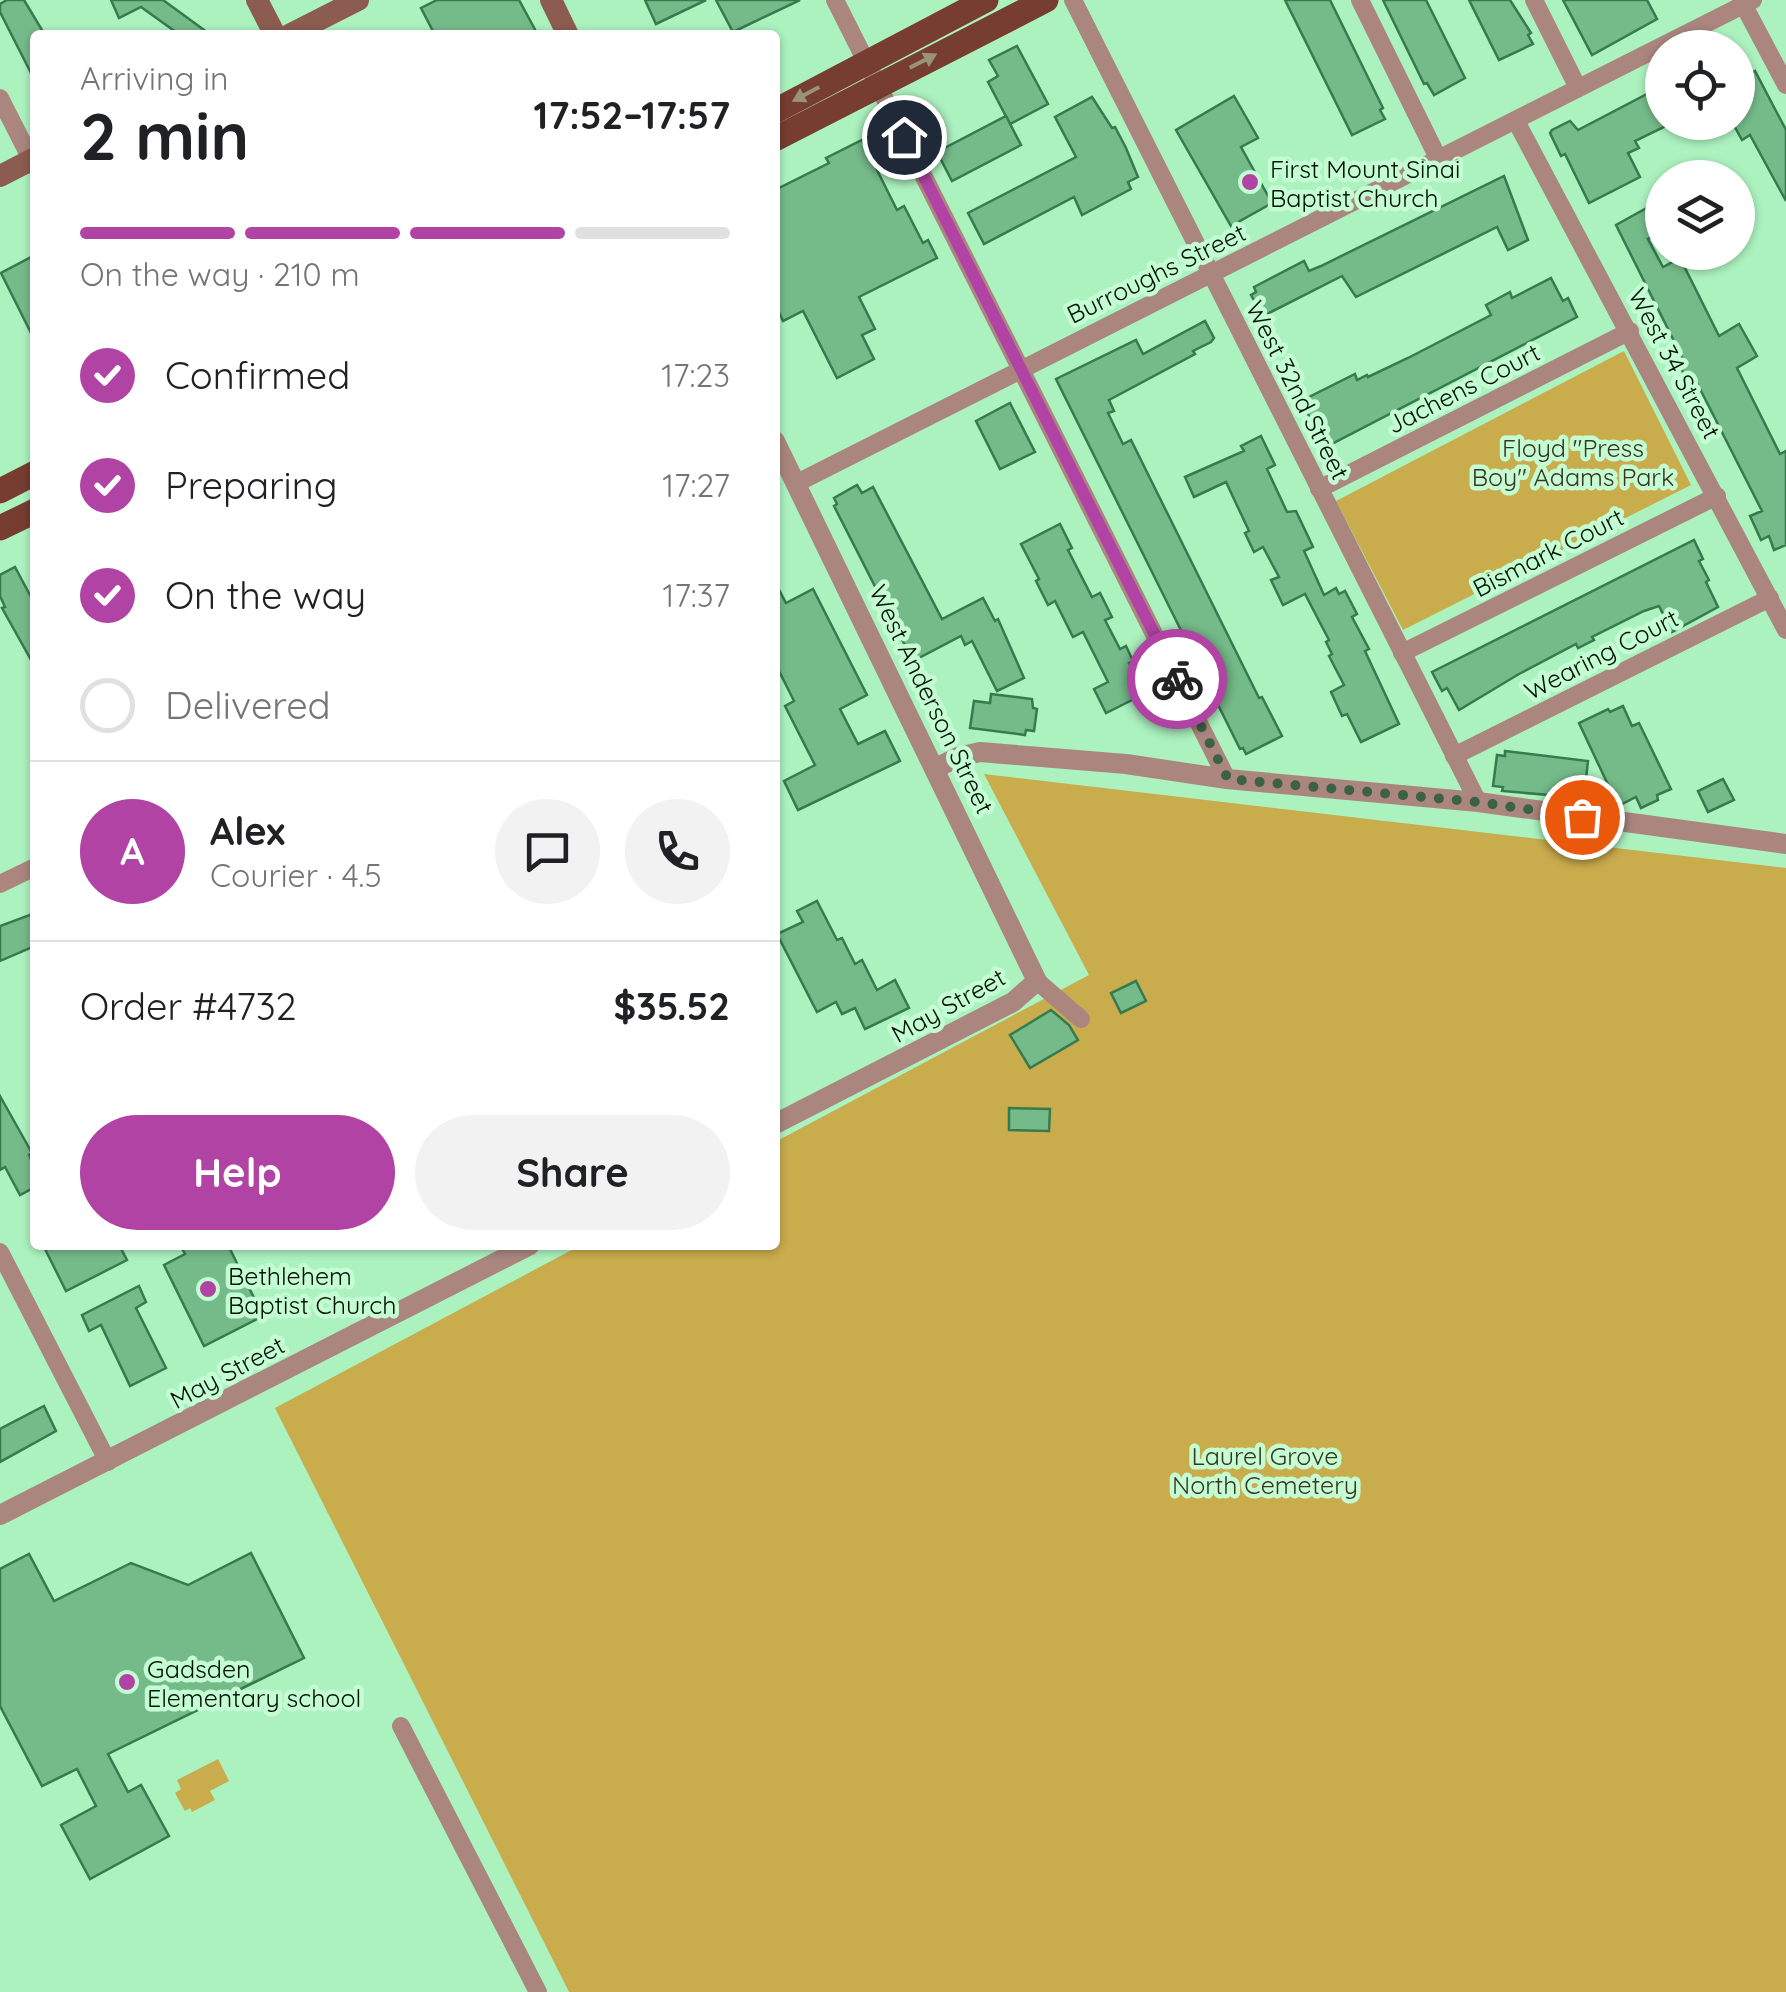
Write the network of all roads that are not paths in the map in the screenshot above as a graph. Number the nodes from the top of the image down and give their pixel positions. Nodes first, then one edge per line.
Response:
1 (257, 0) edge
2 (358, 0) edge
3 (551, 0) edge
4 (835, 0) edge
5 (986, 0) edge
6 (1046, 0) edge
7 (1073, 0) edge
8 (1360, 0) edge
9 (1534, 0) edge
10 (1746, 2) edge
11 (272, 30) edge
12 (299, 30) edge
13 (566, 30) edge
14 (872, 73) junction
15 (1786, 86) edge
16 (1578, 88) junction
17 (0, 98) edge
18 (780, 109) edge
19 (1516, 121) junction
20 (780, 136) edge
21 (30, 154) edge
22 (1439, 160) junction
23 (30, 164) edge
24 (0, 176) edge
25 (1211, 274) junction
26 (1630, 331) junction
27 (1020, 368) junction
28 (780, 451) edge
29 (30, 476) edge
30 (796, 483) junction
31 (1319, 489) junction
32 (0, 491) edge
33 (1717, 496) junction
34 (30, 513) edge
35 (0, 528) edge
36 (1780, 613) edge
37 (1402, 653) junction
38 (1454, 756) junction
39 (936, 768) junction
40 (1228, 779) junction
41 (1478, 802) junction
42 (1786, 844) edge
43 (30, 869) edge
44 (0, 884) edge
45 (1037, 982) junction
46 (1082, 1019) dead end
47 (780, 1121) edge
48 (520, 1250) edge
49 (0, 1252) edge
50 (108, 1462) junction
51 (0, 1515) edge
52 (401, 1726) dead end
53 (538, 1992) edge

1 - 11 main road
2 - 12 main road
3 - 13 main road
4 - 14 street
5 - 14 main road
14 -> 6 main road
7 - 25 street, West 32nd Street
8 - 22 street
9 - 16 street
10 - 15 street
10 - 16 street, Burroughs Street
14 -> 18 main road
14 - 20 main road
14 - 27 street
16 - 19 street, Burroughs Street
17 - 21 street
19 - 22 street, Burroughs Street
19 - 26 street, West 34 Street
22 - 25 street, Burroughs Street
23 - 24 main road
25 - 27 street, Burroughs Street
25 - 31 street, West 32nd Street
26 - 31 street, Jachens Court
26 - 33 street, West 34 Street
27 - 30 street, Burroughs Street
27 - 40 street
28 - 30 street, West Anderson Street
29 - 32 main road
30 - 39 street, West Anderson Street
31 - 37 street, West 32nd Street
33 - 36 street, West 34 Street
33 - 37 street, Bismark Court
34 - 35 main road
36 - 38 street, Wearing Court
37 - 38 street, West 32nd Street
38 - 41 street, West 32nd Street
39 - 40 street
39 - 45 street, West Anderson Street
40 - 41 street
41 - 42 street
43 - 44 street
45 - 46 street
45 - 47 street, May Street
48 - 50 street, May Street
49 - 50 street
50 - 51 street, May Street
52 - 53 street

